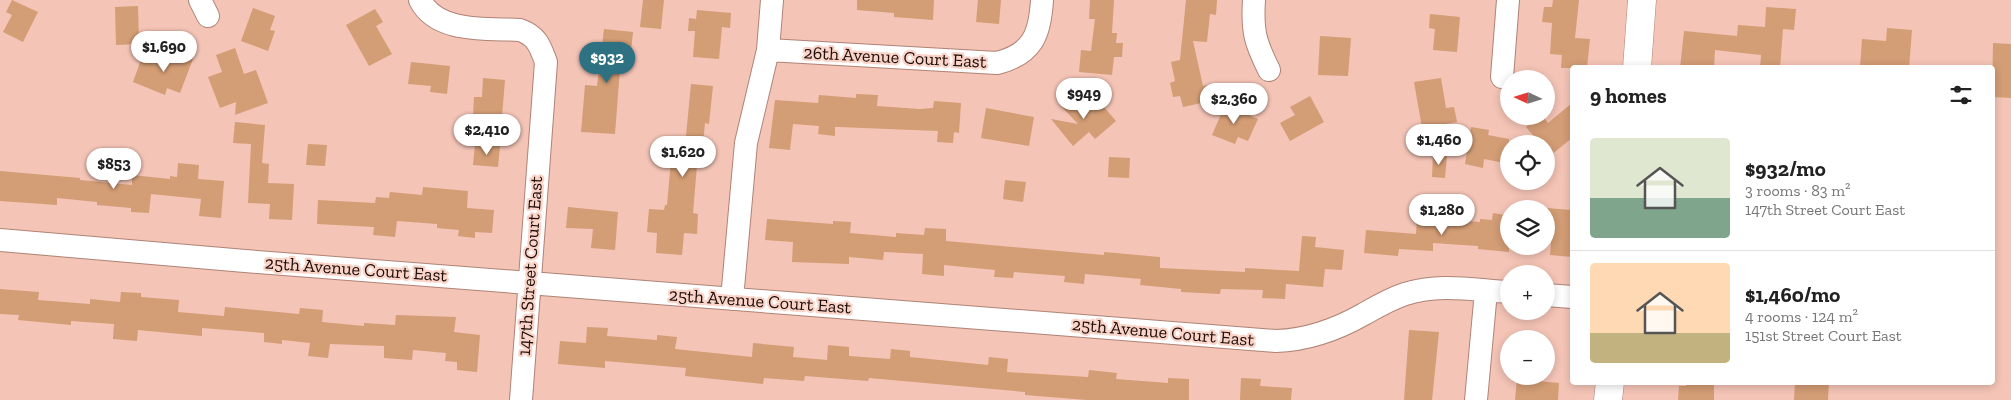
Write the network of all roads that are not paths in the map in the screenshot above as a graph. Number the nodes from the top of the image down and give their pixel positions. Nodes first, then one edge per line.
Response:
1 (772, 0) edge
2 (1042, 0) edge
3 (1254, 0) edge
4 (1508, 0) edge
5 (1642, 0) edge
6 (421, 2) edge
7 (768, 50) junction
8 (1637, 65) edge
9 (1269, 70) dead end
10 (1503, 70) edge
11 (0, 240) edge
12 (528, 283) junction
13 (1486, 291) junction
14 (1500, 292) edge
15 (1555, 296) edge
16 (1570, 297) edge
17 (732, 299) junction
18 (1610, 385) edge
19 (521, 400) edge
20 (1476, 400) edge
21 (1608, 400) edge

1 - 7 street
2 - 7 street, 26th Avenue Court East
3 - 9 street
4 - 10 street
5 - 8 main road
6 - 12 street, 147th Street Court East
7 - 17 street
11 - 12 street, 25th Avenue Court East
12 - 17 street, 25th Avenue Court East
12 - 19 street, 147th Street Court East
13 - 14 street, 25th Avenue Court East
13 - 17 street, 25th Avenue Court East
13 - 20 street
15 - 16 street
18 - 21 main road

